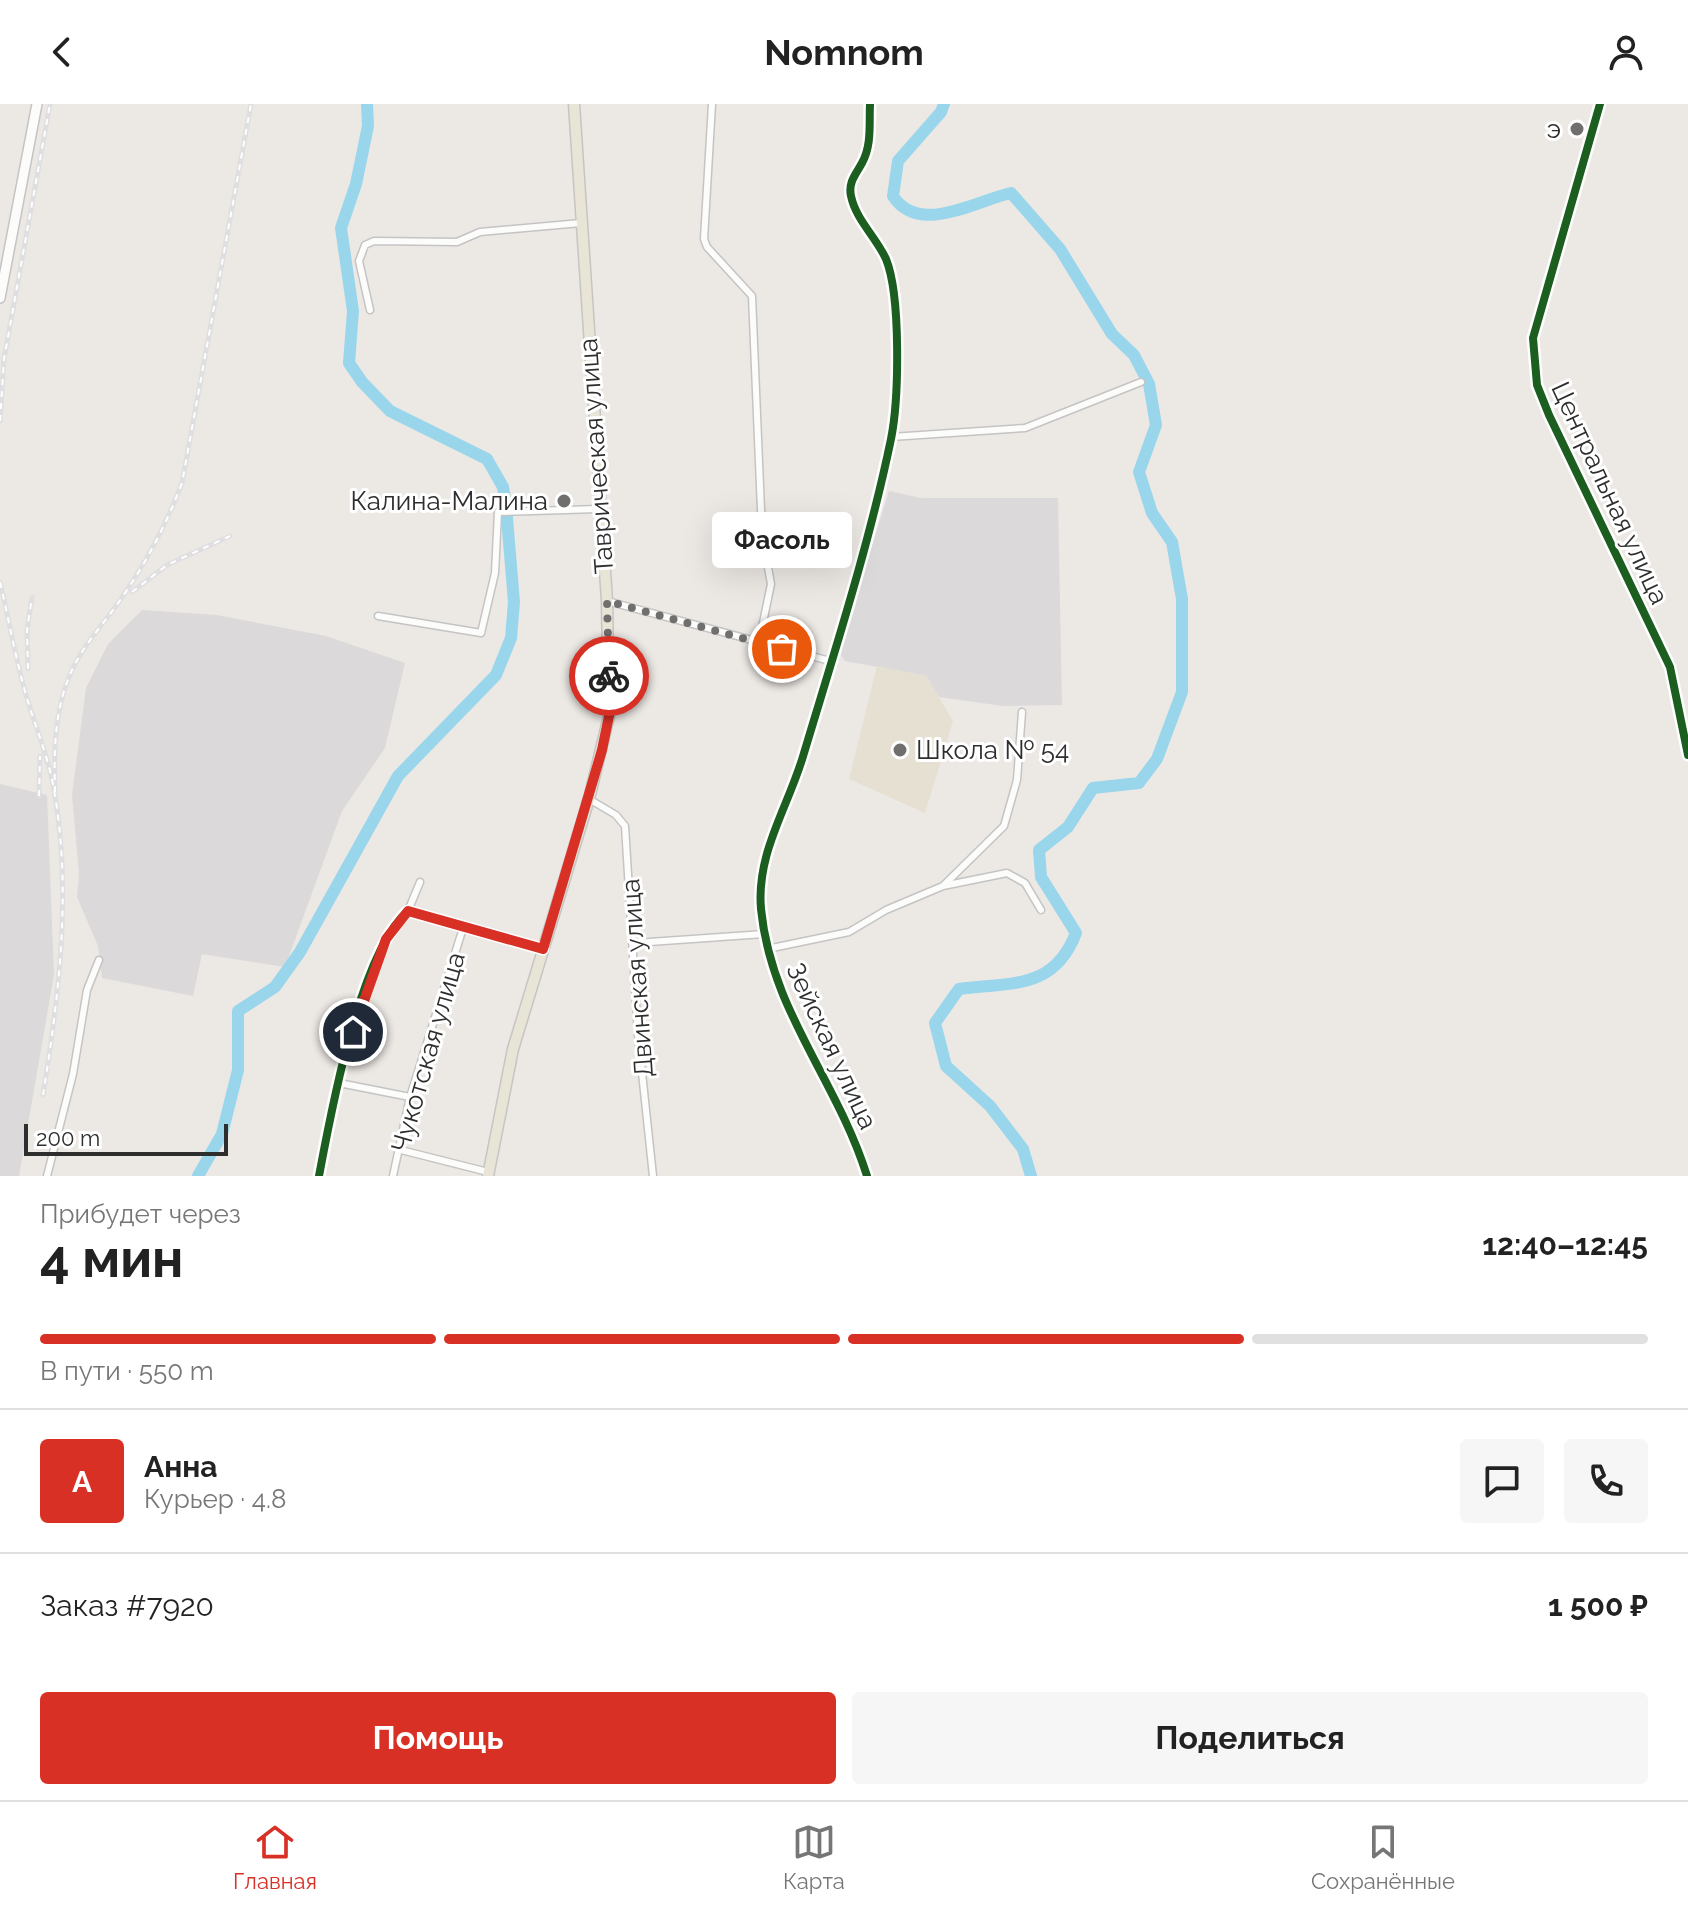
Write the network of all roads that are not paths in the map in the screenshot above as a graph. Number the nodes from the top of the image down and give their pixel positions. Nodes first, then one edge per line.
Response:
1 (37, 104) edge
2 (574, 104) edge
3 (712, 104) edge
4 (870, 104) edge
5 (1600, 104) edge
6 (581, 223) junction
7 (0, 298) edge
8 (370, 310) dead end
9 (1141, 382) dead end
10 (891, 437) junction
11 (598, 509) junction
12 (607, 601) junction
13 (378, 616) dead end
14 (759, 642) junction
15 (830, 661) junction
16 (1022, 712) dead end
17 (1688, 755) edge
18 (589, 799) junction
19 (420, 882) dead end
20 (943, 886) junction
21 (1041, 910) dead end
22 (408, 911) junction
23 (463, 928) junction
24 (765, 934) junction
25 (635, 943) junction
26 (543, 949) junction
27 (767, 949) junction
28 (99, 960) dead end
29 (339, 1083) junction
30 (410, 1097) junction
31 (401, 1150) junction
32 (488, 1174) edge
33 (47, 1176) edge
34 (319, 1176) edge
35 (393, 1176) edge
36 (653, 1176) edge
37 (867, 1176) edge

1 - 7 street
2 - 6 main road, Таврическая улица
3 - 14 street
4 - 10 street, Зейская улица
5 - 17 street, Центральная улица
6 - 8 street
6 - 11 main road, Таврическая улица
9 - 10 street
10 - 15 street, Зейская улица
11 - 12 main road, Таврическая улица
11 - 13 street
12 - 14 street
12 - 18 main road, Таврическая улица
14 - 15 street
15 - 24 street, Зейская улица
16 - 20 street
18 - 25 street, Двинская улица
18 - 26 main road, Таврическая улица
19 - 22 street
20 - 21 street
20 - 27 street
22 - 23 street
22 - 29 street
23 - 26 street
23 - 30 street, Чукотская улица
24 - 25 street
24 - 27 street, Зейская улица
25 - 36 street, Двинская улица
26 - 32 main road, Таврическая улица
27 - 37 street, Зейская улица
28 - 33 street
29 - 30 street
29 - 34 street
30 - 31 street, Чукотская улица
31 - 32 street
31 - 35 street, Чукотская улица

